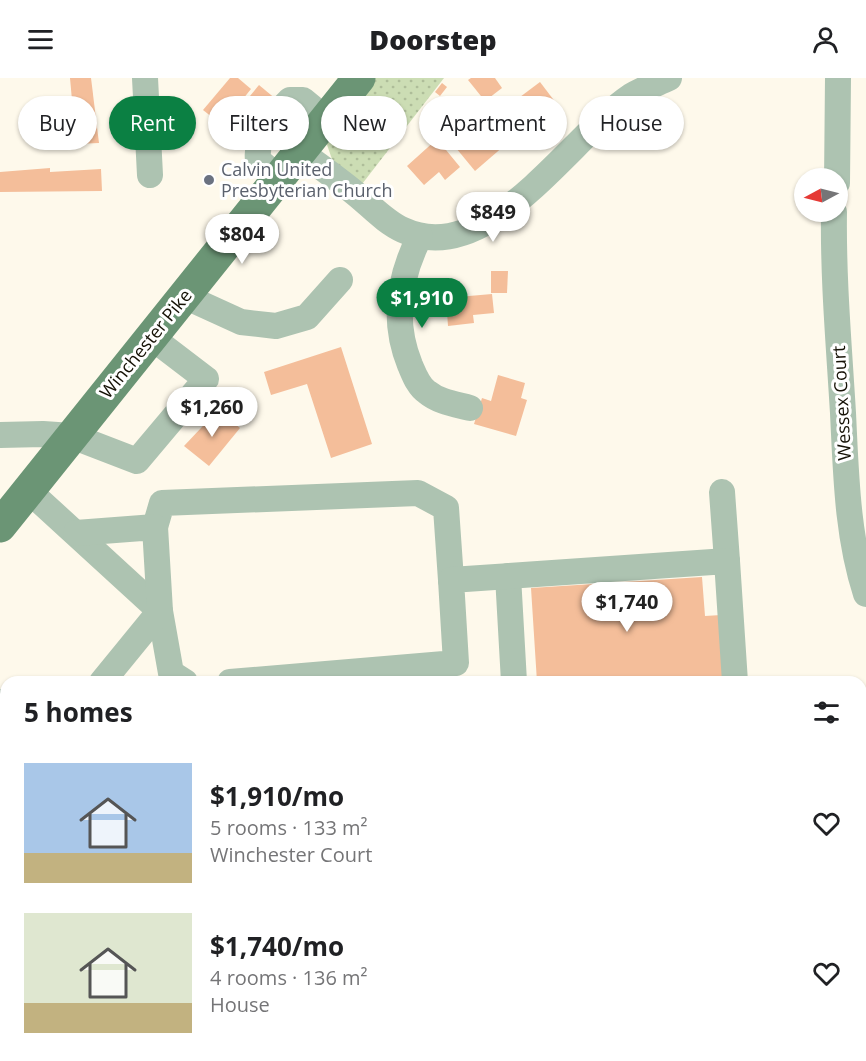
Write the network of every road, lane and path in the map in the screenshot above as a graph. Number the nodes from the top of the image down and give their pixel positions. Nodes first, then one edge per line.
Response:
1 (145, 78) edge
2 (359, 78) edge
3 (669, 78) edge
4 (838, 78) edge
5 (345, 96) edge
6 (321, 115) edge
7 (321, 126) edge
8 (301, 152) junction
9 (837, 168) edge
10 (150, 175) dead end
11 (279, 178) junction
12 (834, 222) edge
13 (420, 236) junction
14 (340, 280) dead end
15 (184, 296) junction
16 (151, 337) junction
17 (470, 408) dead end
18 (0, 435) edge
19 (72, 436) junction
20 (29, 491) junction
21 (722, 492) dead end
22 (0, 526) edge
23 (155, 527) junction
24 (76, 533) junction
25 (727, 561) junction
26 (508, 576) junction
27 (451, 580) junction
28 (866, 594) edge
29 (160, 611) junction
30 (426, 674) edge
31 (107, 676) edge
32 (176, 676) edge
33 (377, 676) edge
34 (514, 676) edge
35 (735, 676) edge

1 - 10 street
2 - 5 main road, Winchester Pike
3 - 13 street
4 - 9 street
6 - 11 street
7 - 8 main road, Winchester Pike
8 - 11 main road, Winchester Pike
8 - 13 street
11 - 15 main road, Winchester Pike
12 - 28 street, Wessex Court
13 - 17 street
14 - 15 street
15 - 16 main road, Winchester Pike
16 - 19 main road, Winchester Pike
16 - 19 street
18 - 19 street
19 - 20 main road, Winchester Pike
20 - 22 main road, Winchester Pike
20 - 24 street
21 - 25 street
23 - 24 street
23 - 27 street
23 - 29 street
24 - 29 street
25 - 26 street
25 - 35 street
26 - 27 street
26 - 34 street
27 - 30 street
29 - 31 street
29 - 32 street
30 - 33 street

